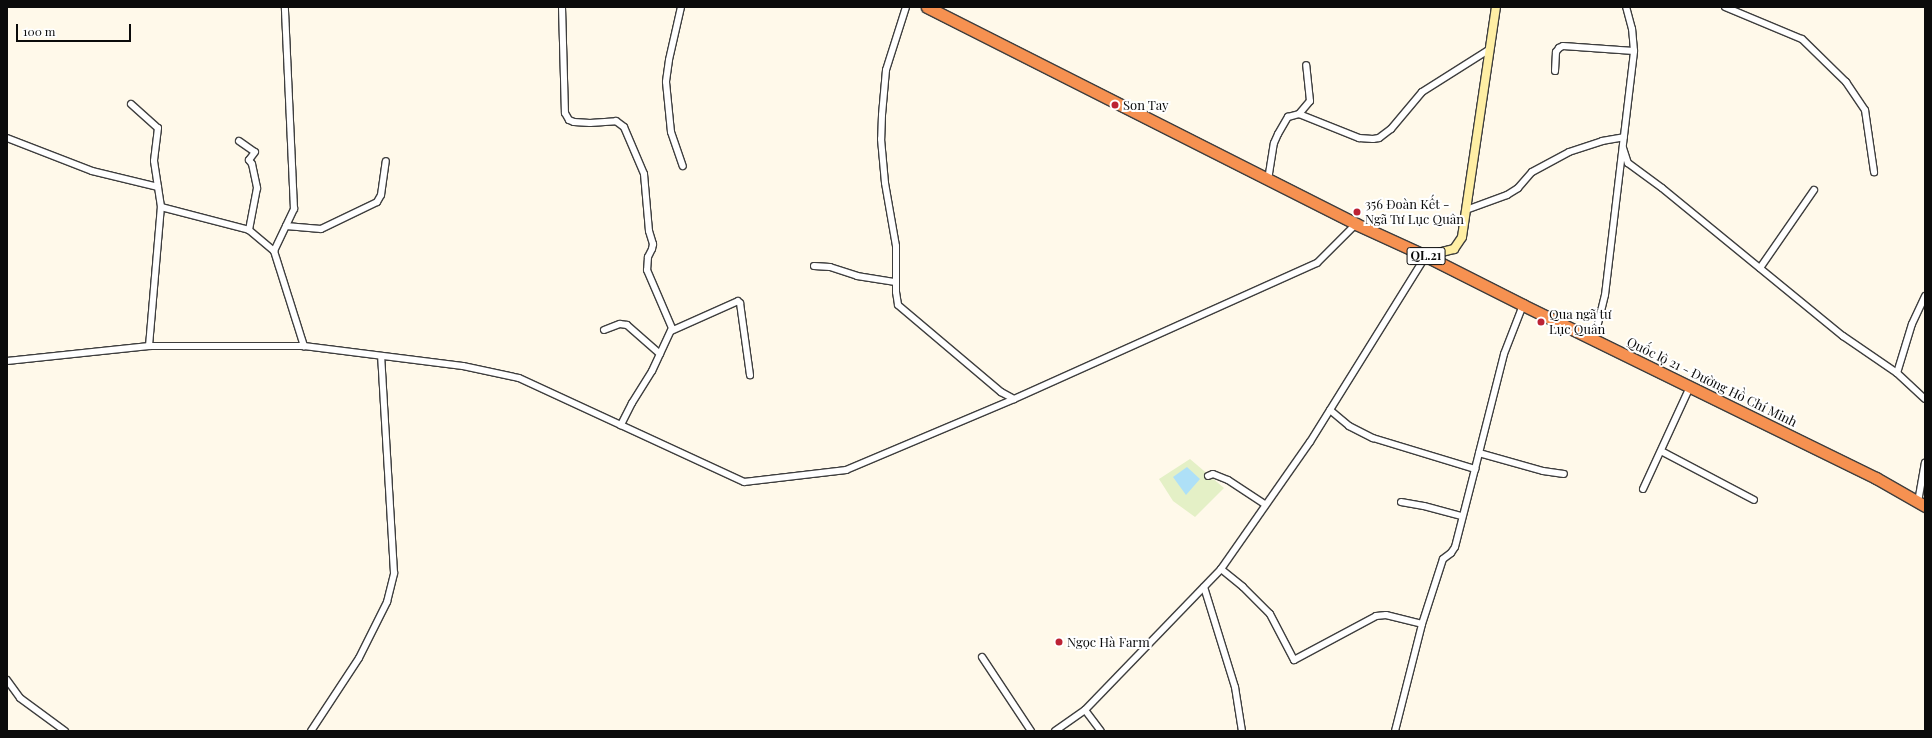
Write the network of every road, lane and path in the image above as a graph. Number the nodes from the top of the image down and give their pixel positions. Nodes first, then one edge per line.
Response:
1 (285, 7) edge
2 (562, 7) edge
3 (681, 7) edge
4 (906, 7) edge
5 (927, 7) edge
6 (1496, 7) edge
7 (1725, 7) edge
8 (1628, 8) edge
9 (1490, 49) junction
10 (1634, 51) junction
11 (1306, 65) dead end
12 (1555, 71) dead end
13 (131, 104) dead end
14 (1299, 114) junction
15 (1624, 137) junction
16 (7, 138) edge
17 (239, 141) dead end
18 (1623, 148) junction
19 (386, 161) dead end
20 (683, 166) dead end
21 (1874, 172) dead end
22 (1268, 180) junction
23 (158, 187) junction
24 (1814, 190) dead end
25 (161, 207) junction
26 (1466, 210) junction
27 (1356, 224) junction
28 (286, 226) junction
29 (249, 230) junction
30 (274, 251) junction
31 (1426, 256) junction
32 (814, 266) dead end
33 (1760, 268) junction
34 (896, 282) junction
35 (1925, 296) edge
36 (1523, 305) junction
37 (604, 330) dead end
38 (671, 331) junction
39 (1594, 340) junction
40 (149, 346) junction
41 (304, 346) junction
42 (660, 354) junction
43 (381, 356) junction
44 (7, 362) edge
45 (1898, 373) junction
46 (750, 375) dead end
47 (1690, 387) junction
48 (1014, 399) junction
49 (1925, 399) edge
50 (1330, 410) junction
51 (621, 425) junction
52 (1660, 451) junction
53 (1479, 453) junction
54 (1925, 463) edge
55 (1475, 469) junction
56 (1564, 474) dead end
57 (1208, 476) dead end
58 (1643, 489) dead end
59 (1754, 500) dead end
60 (1401, 502) dead end
61 (1921, 504) edge
62 (1266, 505) junction
63 (1462, 516) junction
64 (1221, 569) junction
65 (1204, 587) junction
66 (1422, 624) junction
67 (982, 657) dead end
68 (7, 680) edge
69 (1085, 710) junction
70 (65, 731) edge
71 (311, 731) edge
72 (1031, 731) edge
73 (1055, 731) edge
74 (1101, 731) edge
75 (1242, 731) edge
76 (1395, 731) edge

1 - 28 street
2 - 38 street
3 - 20 street
4 - 34 street
5 - 22 highway, Quốc lộ 21 - Đường Hồ Chí Minh / QL.21
6 - 9 street
7 - 21 street
8 - 10 street
9 - 14 street
9 - 26 street
10 - 12 street
10 - 15 street
11 - 14 street
13 - 23 street
14 - 22 street
15 - 18 street
15 - 26 street
16 - 23 street
17 - 29 street
18 - 33 street
18 - 39 street
19 - 28 street
22 - 27 highway, Quốc lộ 21 - Đường Hồ Chí Minh / QL.21
23 - 25 street
24 - 33 street
25 - 29 street
25 - 40 street
26 - 31 street
27 - 31 highway, Quốc lộ 21 - Đường Hồ Chí Minh / QL.21
27 - 48 street
28 - 30 street
29 - 30 street
30 - 41 street
31 - 36 highway, Quốc lộ 21 - Đường Hồ Chí Minh / QL.21
31 - 50 street
32 - 34 street
33 - 45 street
34 - 48 street
35 - 45 street
36 - 39 highway, Quốc lộ 21 - Đường Hồ Chí Minh / QL.21
36 - 53 street
37 - 42 street
38 - 42 street
38 - 46 street
39 - 47 highway, Quốc lộ 21 - Đường Hồ Chí Minh / QL.21
40 - 41 street
40 - 44 street
41 - 43 street
42 - 51 street
43 - 51 street
43 - 71 street
45 - 49 street
47 - 52 street
47 - 61 highway, Quốc lộ 21 - Đường Hồ Chí Minh / QL.21
48 - 51 street
50 - 55 street
50 - 62 street
52 - 58 street
52 - 59 street
53 - 55 street
53 - 56 street
54 - 61 street
55 - 63 street
57 - 62 street
60 - 63 street
62 - 64 street
63 - 66 street
64 - 65 street
64 - 66 street
65 - 69 street
65 - 75 street
66 - 76 street
67 - 72 street
68 - 70 street
69 - 73 street
69 - 74 street

